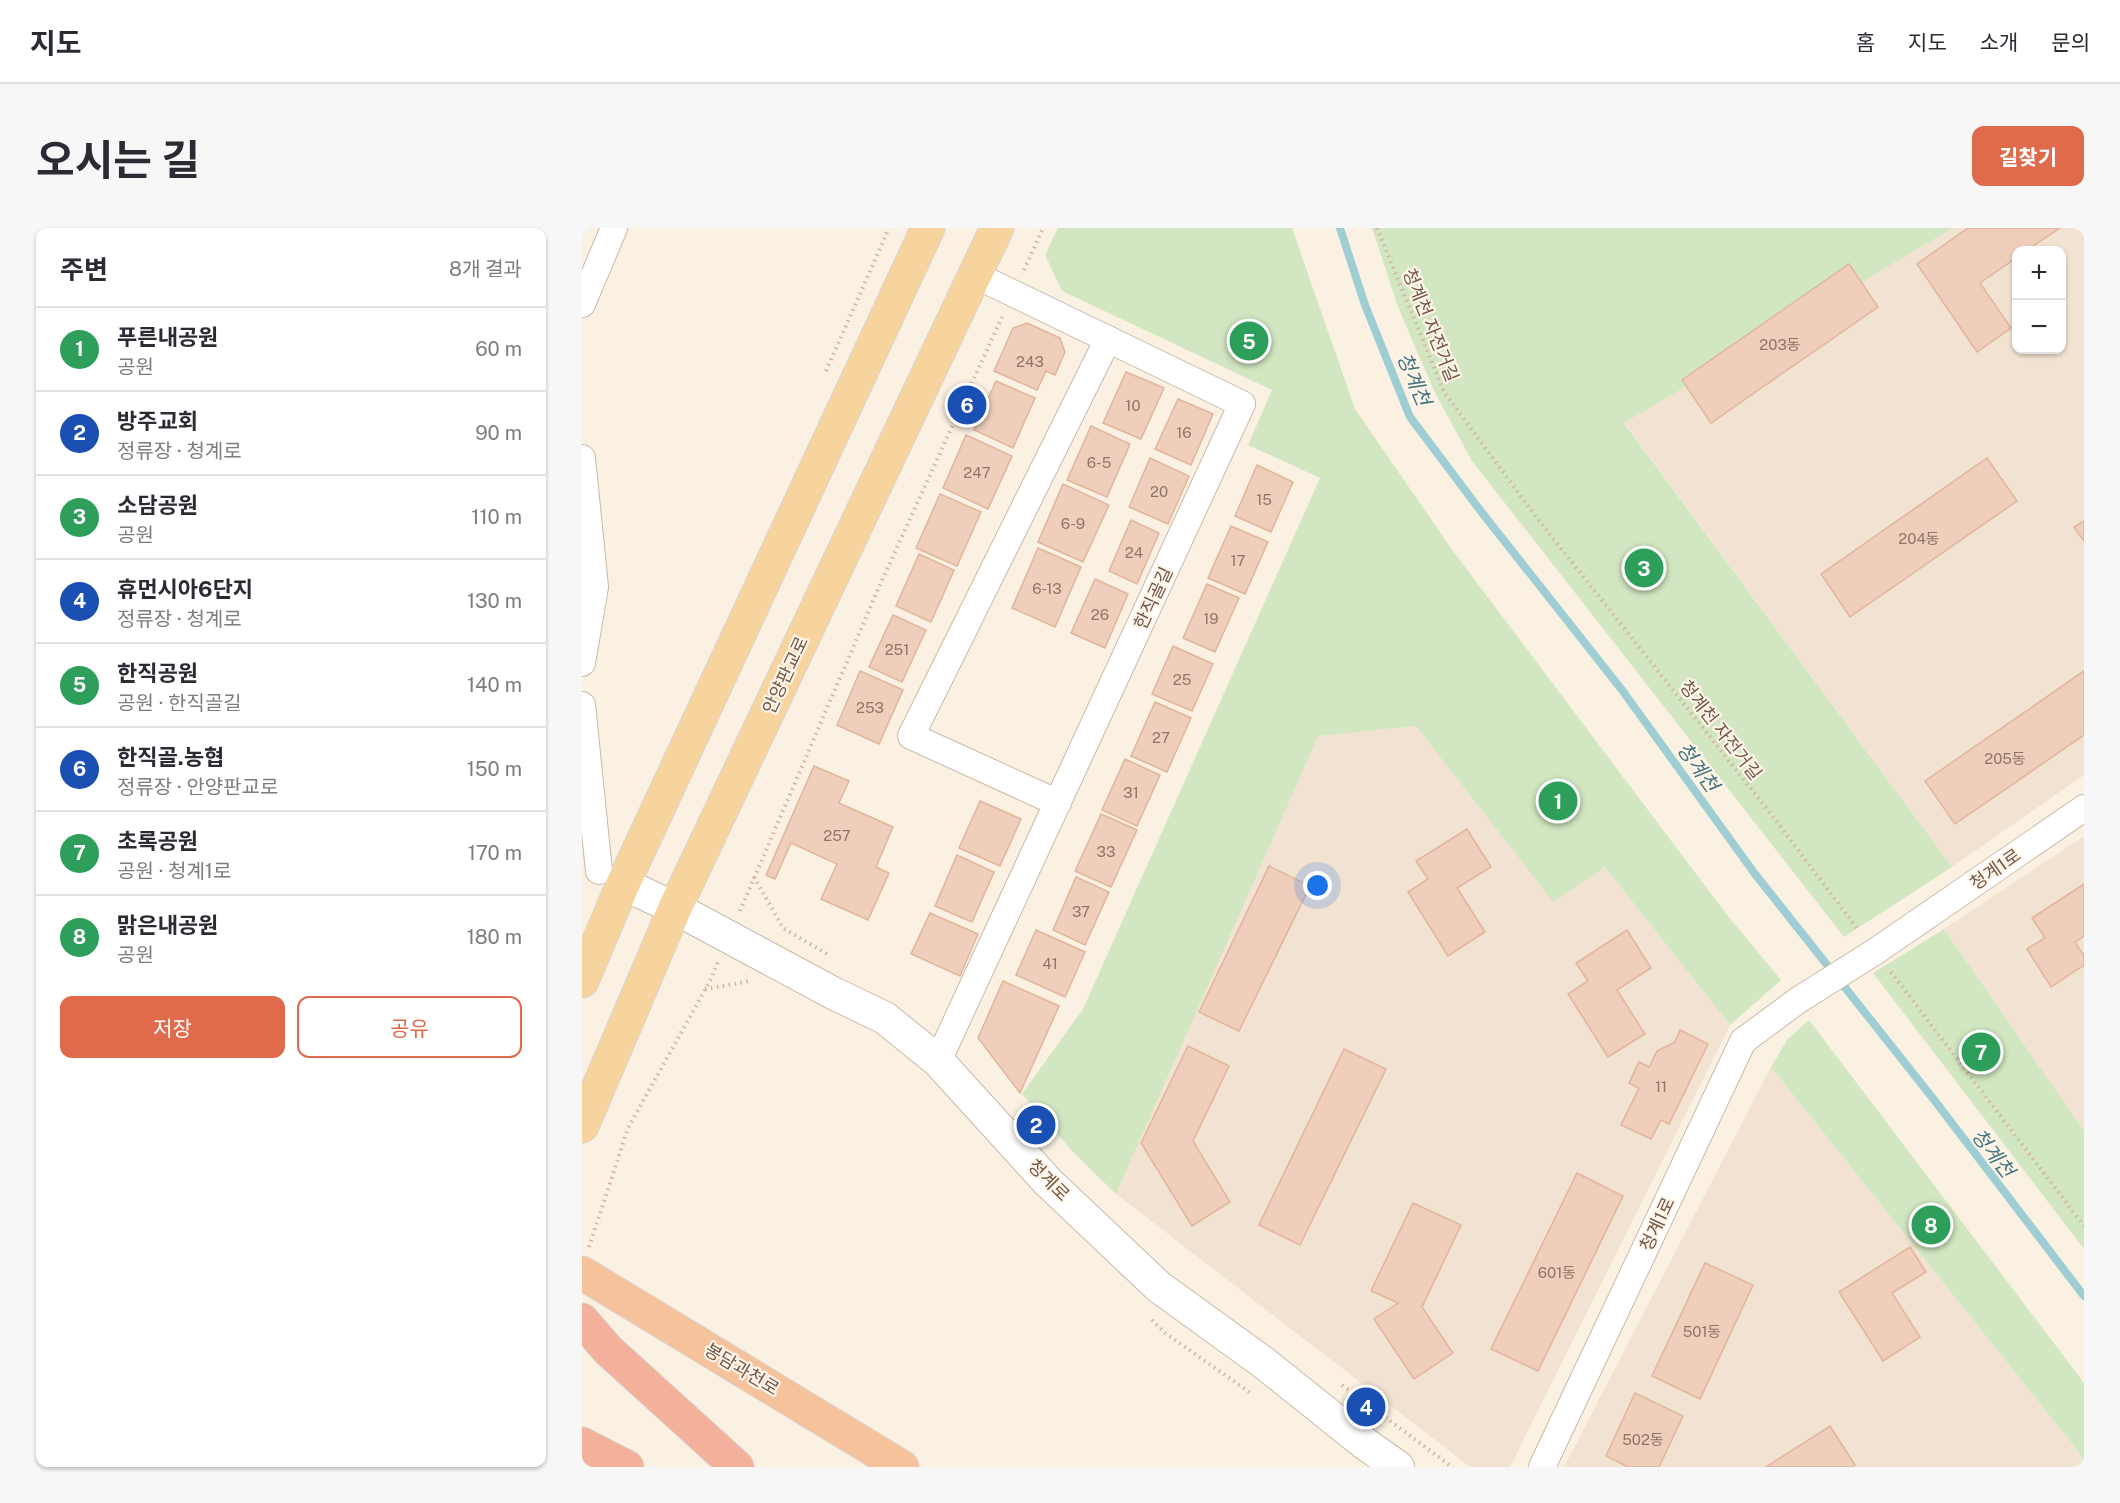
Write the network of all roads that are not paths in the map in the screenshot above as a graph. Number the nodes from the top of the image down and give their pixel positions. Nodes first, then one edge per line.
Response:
1 (614, 228) edge
2 (928, 228) edge
3 (997, 228) edge
4 (975, 275) junction
5 (582, 304) edge
6 (1108, 339) junction
7 (582, 458) edge
8 (582, 663) edge
9 (582, 705) edge
10 (1058, 802) junction
11 (2084, 808) edge
12 (601, 873) edge
13 (675, 908) junction
14 (582, 981) edge
15 (938, 1061) junction
16 (582, 1126) edge
17 (584, 1265) edge
18 (582, 1320) edge
19 (582, 1444) edge
20 (627, 1467) edge
21 (737, 1467) edge
22 (902, 1467) edge
23 (1398, 1467) edge
24 (1542, 1467) edge

1 - 5 street
2 - 12 main road
3 - 4 main road, 안양판교로
4 - 6 street, 한직골길
4 - 13 main road, 안양판교로
6 - 10 street, 한직골길
6 - 10 street
7 - 8 street
9 - 12 street
10 - 15 street, 한직골길
11 - 24 street, 청계1로, bridge
12 - 13 street, 청계로
12 - 14 main road
13 - 15 street, 청계로
13 - 16 main road, 안양판교로
15 - 23 street, 청계로
17 - 22 highway, 봉담과천로
18 - 21 highway
19 - 20 highway

